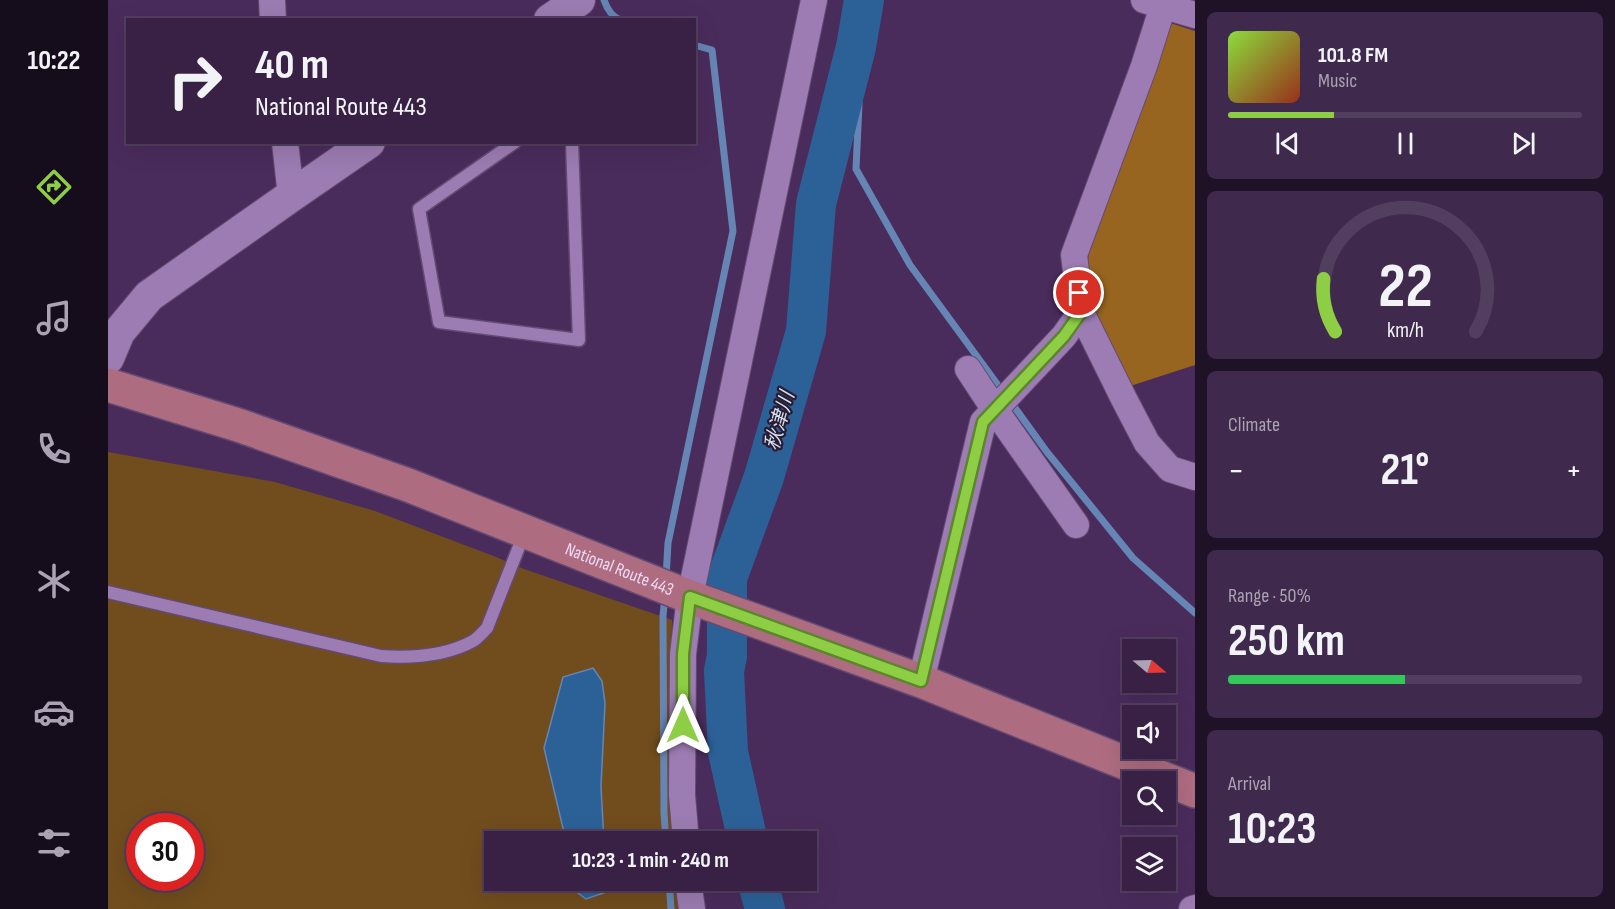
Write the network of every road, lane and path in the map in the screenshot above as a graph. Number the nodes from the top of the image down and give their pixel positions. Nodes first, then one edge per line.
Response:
1 (272, 0) edge
2 (814, 0) edge
3 (1153, 3) edge
4 (1195, 15) edge
5 (273, 18) edge
6 (285, 144) edge
7 (366, 144) edge
8 (511, 144) edge
9 (572, 144) edge
10 (291, 196) junction
11 (1081, 312) junction
12 (108, 358) edge
13 (968, 369) dead end
14 (108, 385) edge
15 (1001, 403) junction
16 (1195, 477) edge
17 (1076, 525) dead end
18 (524, 532) junction
19 (673, 591) junction
20 (108, 592) edge
21 (921, 681) junction
22 (1195, 791) edge
23 (685, 831) edge
24 (690, 891) edge
25 (692, 909) edge

1 - 5 street
2 - 19 street
3 - 4 street
3 - 11 street
6 - 10 street
7 - 10 street
8 - 9 lane
10 - 12 street
11 - 15 street
11 - 16 street
13 - 15 street
14 - 18 highway, National Route 443
15 - 17 street
15 - 21 street
18 - 19 highway, National Route 443
18 - 20 lane
19 - 21 highway, National Route 443
19 - 23 street
21 - 22 highway, National Route 443
24 - 25 street

